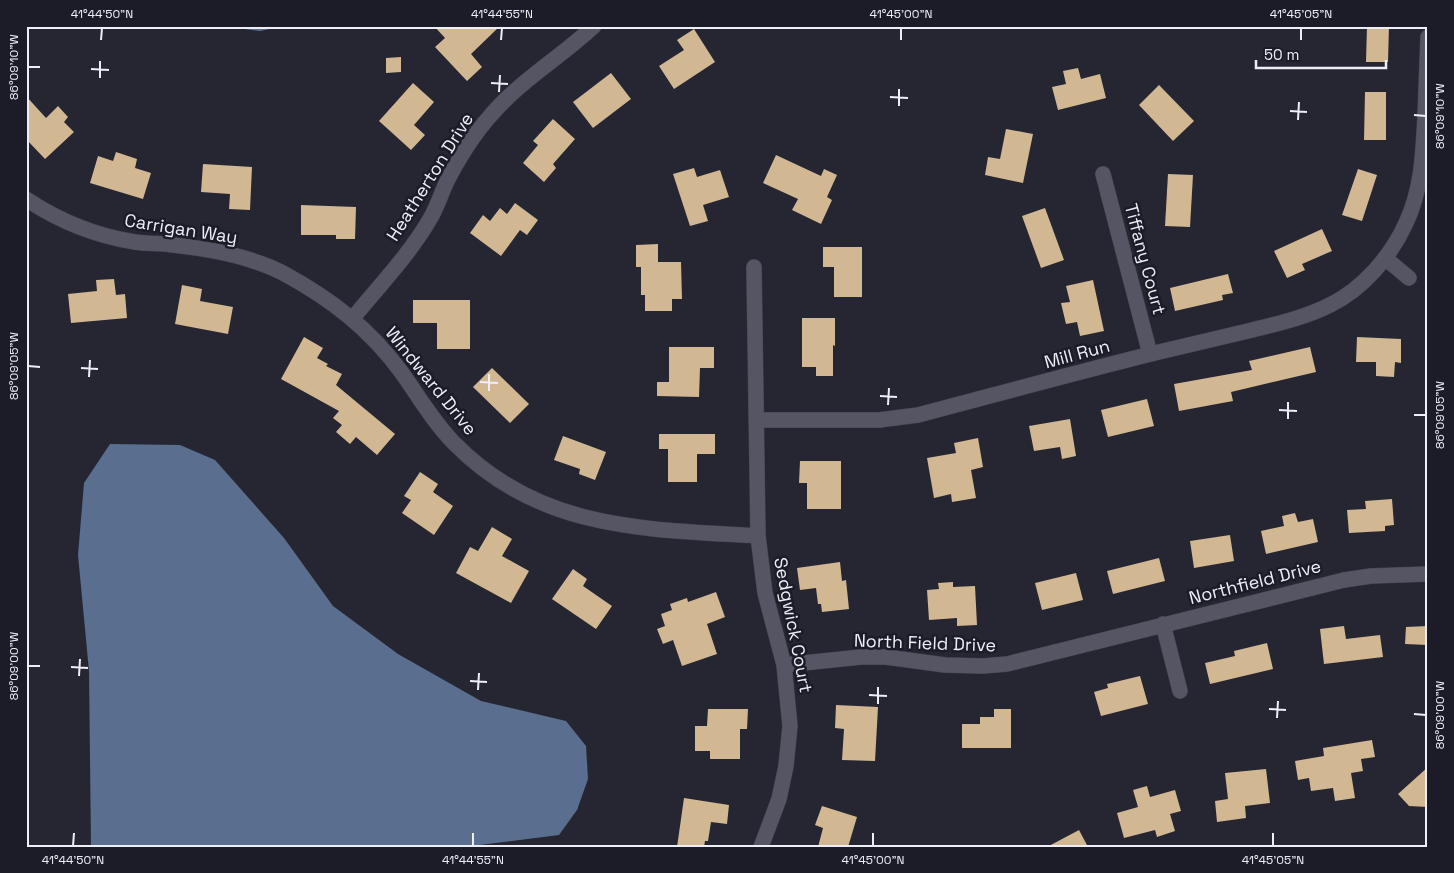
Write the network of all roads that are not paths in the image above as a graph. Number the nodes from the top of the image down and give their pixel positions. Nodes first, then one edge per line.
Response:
1 (594, 26) edge
2 (1428, 36) edge
3 (1103, 174) dead end
4 (26, 199) edge
5 (1385, 258) junction
6 (754, 267) dead end
7 (1409, 278) dead end
8 (353, 318) junction
9 (1150, 354) junction
10 (758, 420) junction
11 (758, 536) junction
12 (1428, 574) edge
13 (1162, 624) junction
14 (1094, 642) joint
15 (784, 665) junction
16 (1180, 691) dead end
17 (761, 847) edge

1 - 8 street, Heatherton Drive
2 - 5 street, Mill Run
3 - 9 street, Tiffany Court
4 - 8 street, Carrigan Way
5 - 7 street
5 - 9 street, Mill Run
6 - 10 street, Sedgwick Court
8 - 11 street, Windward Drive
9 - 10 street, Mill Run
10 - 11 street, Sedgwick Court
11 - 15 street, Sedgwick Court
12 - 13 street, Northfield Drive
13 - 14 street, Northfield Drive
13 - 16 street
14 - 15 street, North Field Drive
15 - 17 street, Sedgwick Court

